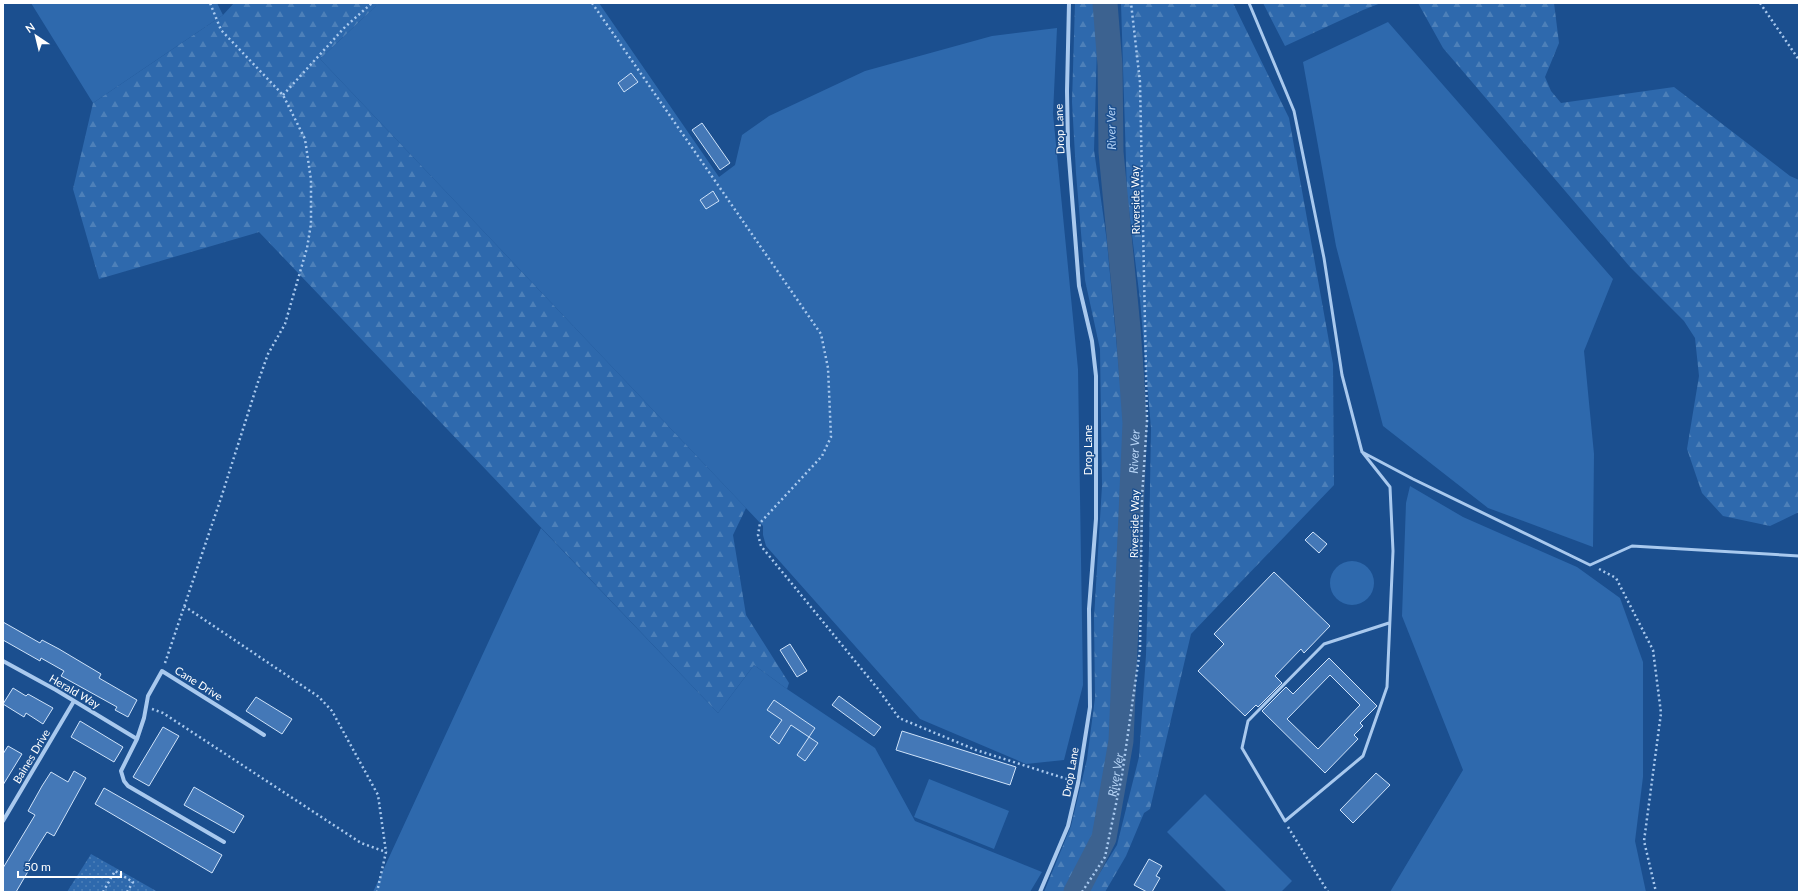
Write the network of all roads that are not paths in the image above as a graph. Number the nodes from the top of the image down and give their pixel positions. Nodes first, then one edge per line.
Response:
1 (1069, 3) edge
2 (1249, 3) edge
3 (1362, 452) junction
4 (1799, 556) edge
5 (1390, 623) junction
6 (3, 661) edge
7 (74, 701) junction
8 (264, 736) dead end
9 (137, 739) junction
10 (5, 813) edge
11 (3, 821) edge
12 (224, 842) dead end
13 (1040, 892) edge

1 - 13 street, Drop Lane
2 - 3 lane
3 - 4 lane
3 - 5 lane
5 - 5 lane
6 - 7 street, Herald Way
7 - 9 street, Herald Way
7 - 10 street, Baines Drive
8 - 9 street, Cane Drive
9 - 12 street, Cane Drive
10 - 11 street, Baines Drive

